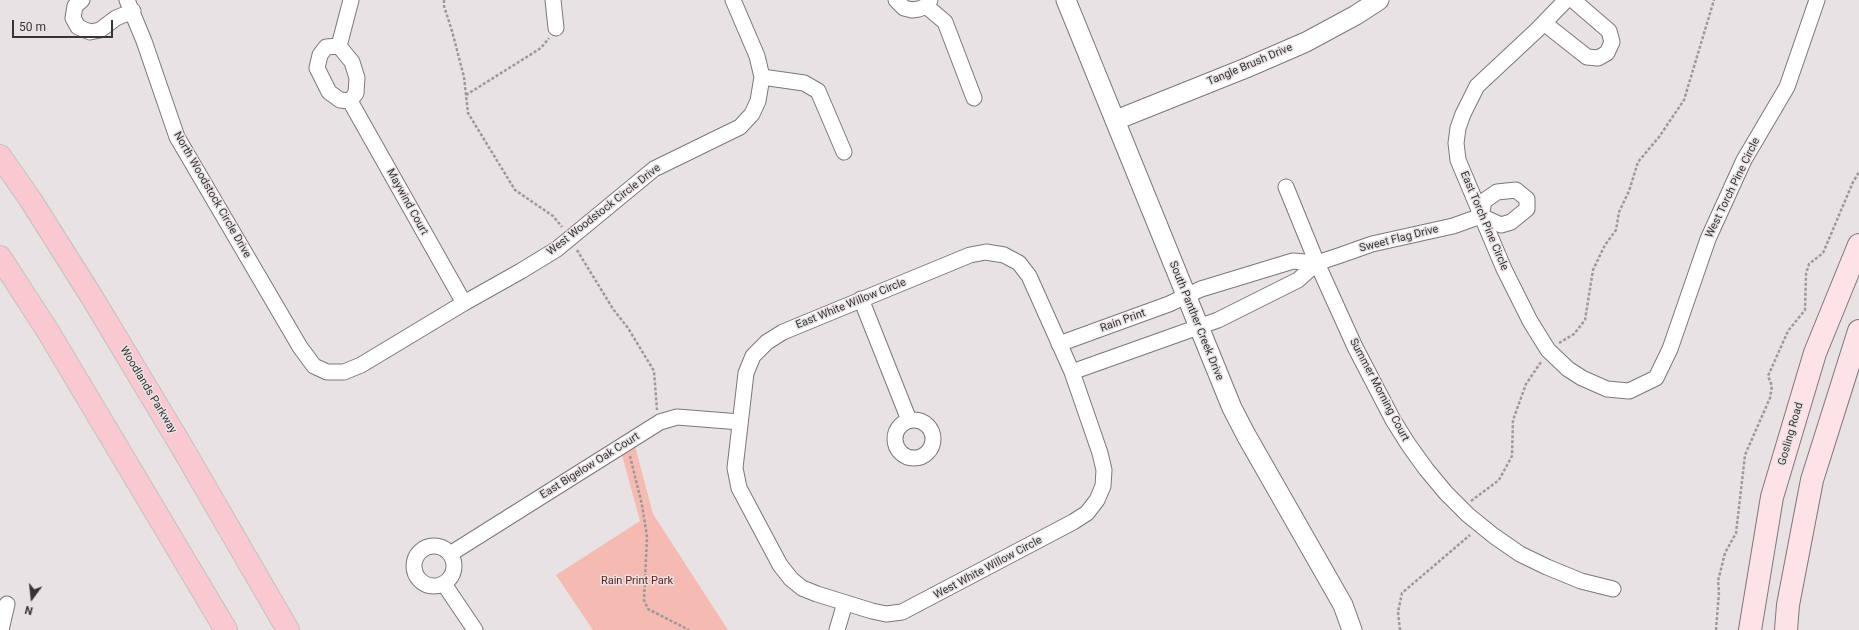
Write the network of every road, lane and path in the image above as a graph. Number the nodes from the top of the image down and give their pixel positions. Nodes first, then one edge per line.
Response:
1 (82, 0) edge
2 (351, 0) edge
3 (444, 0) edge
4 (553, 0) edge
5 (733, 0) edge
6 (896, 0) edge
7 (1066, 0) edge
8 (1379, 0) edge
9 (1573, 0) edge
10 (1714, 0) edge
11 (1817, 0) edge
12 (1559, 2) edge
13 (928, 3) edge
14 (130, 6) edge
15 (1544, 23) junction
16 (556, 28) joint
17 (338, 46) junction
18 (762, 77) junction
19 (466, 95) junction
20 (974, 98) dead end
21 (350, 101) junction
22 (1116, 120) junction
23 (844, 152) dead end
24 (0, 156) edge
25 (1859, 172) edge
26 (1286, 187) dead end
27 (1481, 216) junction
28 (570, 238) junction
29 (1859, 245) edge
30 (0, 257) edge
31 (1317, 263) junction
32 (1186, 296) junction
33 (861, 299) junction
34 (464, 303) junction
35 (1198, 327) junction
36 (1859, 331) edge
37 (1059, 344) junction
38 (1548, 350) junction
39 (327, 372) joint
40 (1072, 372) junction
41 (1656, 378) joint
42 (909, 420) dead end
43 (660, 422) junction
44 (740, 422) junction
45 (624, 445) junction
46 (1468, 515) junction
47 (764, 537) joint
48 (450, 554) junction
49 (444, 584) junction
50 (1613, 589) dead end
51 (844, 603) junction
52 (7, 604) dead end
53 (1, 630) edge
54 (226, 630) edge
55 (288, 630) edge
56 (476, 630) edge
57 (689, 630) edge
58 (837, 630) edge
59 (1352, 630) edge
60 (1400, 630) edge
61 (1716, 630) edge
62 (1750, 630) edge
63 (1786, 630) edge

1 - 14 street
2 - 17 street
3 - 19 path
4 - 16 street
5 - 18 street, West Woodstock Circle Drive
6 - 13 street
7 - 22 street, South Panther Creek Drive
8 - 22 street, Tangle Brush Drive
9 - 15 street
10 - 38 path
11 - 41 street, West Torch Pine Circle
12 - 15 street, East Torch Pine Circle
13 - 20 street
14 - 39 street, North Woodstock Circle Drive
15 - 27 street, East Torch Pine Circle
16 - 19 path
17 - 21 street
17 - 21 street
18 - 23 street
18 - 28 street, West Woodstock Circle Drive
19 - 28 path
21 - 34 street, Maywind Court
22 - 32 street, South Panther Creek Drive
24 - 55 main road, Woodlands Parkway
25 - 61 path
26 - 31 street, Summer Morning Court
27 - 31 street, Sweet Flag Drive
27 - 38 street, East Torch Pine Circle
28 - 34 street, West Woodstock Circle Drive
28 - 43 path
29 - 62 main road, Gosling Road
30 - 54 main road
31 - 32 street, Sweet Flag Drive
31 - 35 street, Sweet Flag Drive
31 - 46 street, Summer Morning Court
32 - 35 street, South Panther Creek Drive
32 - 37 street, Rain Print
33 - 37 street, East White Willow Circle
33 - 42 street
33 - 44 street, East White Willow Circle
34 - 39 street, West Woodstock Circle Drive
35 - 40 street
35 - 59 street, South Panther Creek Drive
36 - 63 main road
37 - 40 street, East White Willow Circle
38 - 41 street, East Torch Pine Circle
38 - 46 path
40 - 51 street, West White Willow Circle
43 - 44 street, East Bigelow Oak Court
43 - 45 street, East Bigelow Oak Court
44 - 47 street, East White Willow Circle
45 - 48 street, East Bigelow Oak Court
45 - 57 path
46 - 50 street, Summer Morning Court
46 - 60 path
47 - 51 street, West White Willow Circle
48 - 49 street
48 - 49 street
49 - 56 street
51 - 58 street
52 - 53 street

